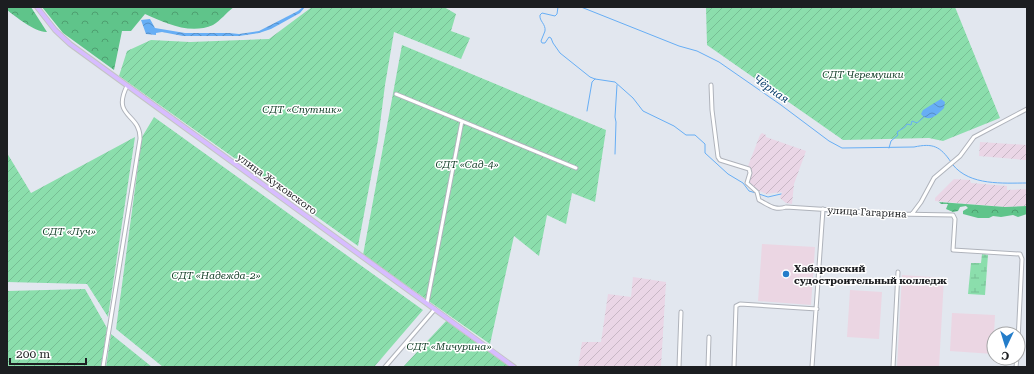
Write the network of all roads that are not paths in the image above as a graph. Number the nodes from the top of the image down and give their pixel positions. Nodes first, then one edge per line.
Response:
1 (37, 7) edge
2 (711, 85) dead end
3 (127, 86) junction
4 (396, 94) dead end
5 (1027, 109) edge
6 (462, 121) junction
7 (576, 168) dead end
8 (823, 209) junction
9 (912, 214) junction
10 (898, 272) dead end
11 (427, 303) junction
12 (436, 309) junction
13 (816, 309) junction
14 (681, 312) dead end
15 (1019, 326) edge
16 (709, 337) dead end
17 (103, 367) edge
18 (385, 367) edge
19 (514, 367) edge
20 (679, 367) edge
21 (708, 367) edge
22 (734, 367) edge
23 (812, 367) edge
24 (893, 367) edge

1 - 3 main road, улица Жуковского
2 - 8 street
3 - 11 main road, улица Жуковского
3 - 17 street
4 - 6 street
5 - 9 street, улица Гагарина
6 - 7 street
6 - 11 street
8 - 9 street, улица Гагарина
8 - 13 street, улица Гагарина
9 - 15 street
10 - 24 street
11 - 12 main road, улица Жуковского
12 - 18 street
12 - 19 main road, улица Жуковского
13 - 22 street
13 - 23 street, улица Гагарина
14 - 20 street
16 - 21 street

